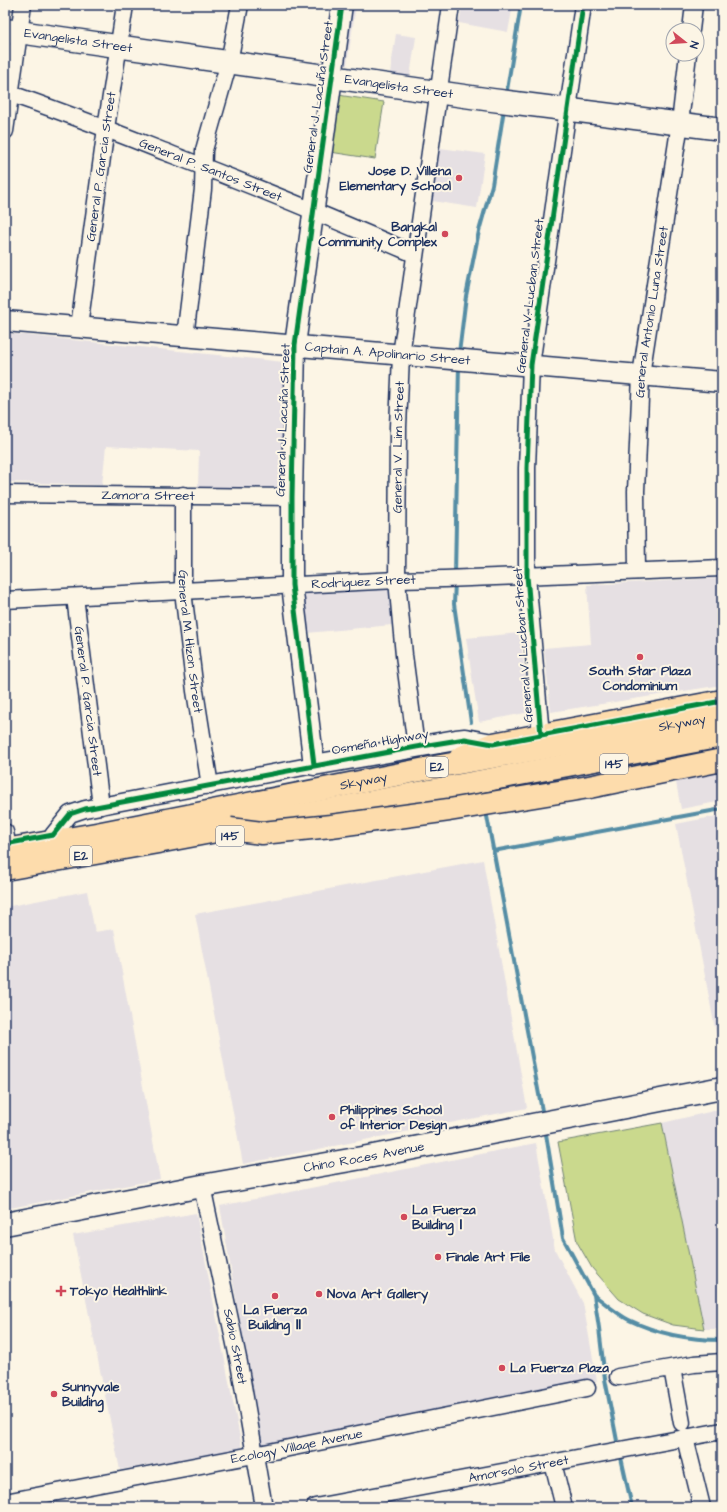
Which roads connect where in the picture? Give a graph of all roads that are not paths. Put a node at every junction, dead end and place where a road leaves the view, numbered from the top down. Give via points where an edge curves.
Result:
1 (23, 5) edge
2 (125, 5) edge
3 (240, 5) edge
4 (342, 5) edge
5 (451, 5) edge
6 (583, 5) edge
7 (694, 5) edge
8 (692, 22) edge
9 (12, 31) edge
10 (119, 48) junction
11 (229, 62) junction
12 (687, 62) edge
13 (331, 77) junction
14 (439, 92) junction
15 (8, 93) edge
16 (568, 109) junction
17 (680, 123) junction
18 (106, 128) junction
19 (722, 129) edge
20 (5, 131) edge
21 (204, 166) junction
22 (313, 210) junction
23 (414, 254) junction
24 (5, 321) edge
25 (79, 328) junction
26 (185, 337) junction
27 (295, 345) junction
28 (401, 355) junction
29 (531, 365) junction
30 (641, 375) junction
31 (722, 382) edge
32 (5, 494) edge
33 (183, 496) junction
34 (292, 497) junction
35 (722, 568) edge
36 (637, 571) junction
37 (527, 576) junction
38 (397, 580) junction
39 (292, 586) junction
40 (183, 591) junction
41 (75, 597) junction
42 (5, 600) edge
43 (722, 701) edge
44 (722, 716) edge
45 (541, 735) junction
46 (722, 736) edge
47 (722, 743) edge
48 (493, 744) junction
49 (416, 747) junction
50 (722, 760) edge
51 (314, 766) junction
52 (210, 786) junction
53 (101, 806) junction
54 (230, 829) junction
55 (53, 835) junction
56 (6, 842) edge
57 (5, 869) edge
58 (5, 877) edge
59 (722, 1088) edge
60 (202, 1186) junction
61 (5, 1224) edge
62 (722, 1362) edge
63 (672, 1368) junction
64 (618, 1377) dead end
65 (588, 1388) dead end
66 (684, 1431) junction
67 (722, 1431) edge
68 (254, 1455) junction
69 (553, 1463) junction
70 (5, 1502) edge
71 (264, 1507) edge
72 (315, 1507) edge
73 (564, 1507) edge
74 (702, 1507) edge

1 - 9 street
2 - 10 street, General P. Garcia Street
3 - 11 street
4 - 13 street, General J. Lacuña Street
5 - 14 street, General V. Lim Street
6 - 16 street, General V. Lucban Street
7 - 8 street
9 - 10 main road, Evangelista Street
9 - 15 street
10 - 11 main road, Evangelista Street
10 - 18 street, General P. Garcia Street
11 - 13 main road, Evangelista Street
11 - 21 street via 204,150
12 - 17 street, General Antonio Luna Street
13 - 14 main road, Evangelista Street
13 - 22 street, General J. Lacuña Street
14 - 16 main road, Evangelista Street
14 - 23 street, General V. Lim Street
15 - 18 street, General P. Santos Street
15 - 20 street
16 - 17 main road, Evangelista Street
16 - 29 street, General V. Lucban Street
17 - 19 main road, Evangelista Street
17 - 30 street, General Antonio Luna Street
18 - 21 street, General P. Santos Street
18 - 25 street, General P. Garcia Street
21 - 22 street, General P. Santos Street
21 - 26 street
22 - 23 street, General P. Santos Street
22 - 27 street, General J. Lacuña Street
23 - 28 street, General V. Lim Street
24 - 25 street, Captain A. Apolinario Street
25 - 26 street, Captain A. Apolinario Street
26 - 27 street, Captain A. Apolinario Street
27 - 28 street, Captain A. Apolinario Street
27 - 34 street, General J. Lacuña Street
28 - 29 street, Captain A. Apolinario Street
28 - 38 street, General V. Lim Street
29 - 30 street, Captain A. Apolinario Street
29 - 37 street, General V. Lucban Street via 527,468
30 - 31 street, Captain A. Apolinario Street
30 - 36 street, General Antonio Luna Street via 636,491
32 - 33 street, Zamora Street
33 - 34 street, Zamora Street
33 - 40 street, General M. Hizon Street
34 - 39 street, General J. Lacuña Street
35 - 36 street, Rodriguez Street
36 - 37 street, Rodriguez Street
37 - 38 street, Rodriguez Street
37 - 45 street, General V. Lucban Street
38 - 39 street, Rodriguez Street
38 - 49 street, General V. Lim Street
39 - 40 street, Rodriguez Street
39 - 51 street, General J. Lacuña Street
40 - 41 street, Rodriguez Street
40 - 52 street, General M. Hizon Street
41 - 42 street, Rodriguez Street
41 - 53 street, General P. Garcia Street
43 - 45 main road, Osmeña Highway
44 - 56 main road, Skyway / E2 via 441,766 132,827
45 - 48 main road, Osmeña Highway
46 - 54 main road, Skyway / E2
47 - 58 main road, 145
48 - 49 street, Osmeña Highway via 465,739
48 - 55 main road, Osmeña Highway via 462,758
49 - 51 street, Osmeña Highway
50 - 54 main road, bridge via 589,787 449,810 262,833
51 - 52 street, Osmeña Highway
52 - 53 street, Osmeña Highway
53 - 55 street, Osmeña Highway via 85,808 70,814
54 - 57 main road, Skyway / E2
55 - 56 main road, Osmeña Highway
59 - 60 main road, Chino Roces Avenue via 373,1156
60 - 61 main road, Chino Roces Avenue
60 - 68 street, Sabio Street via 239,1363
62 - 63 street
63 - 64 street
63 - 66 street
65 - 68 street, Ecology Village Avenue
66 - 67 street, Amorsolo Street
66 - 69 street, Amorsolo Street via 619,1451
66 - 74 street
68 - 70 street, Ecology Village Avenue
68 - 71 street, Sabio Street
69 - 72 street, Amorsolo Street
69 - 73 street

